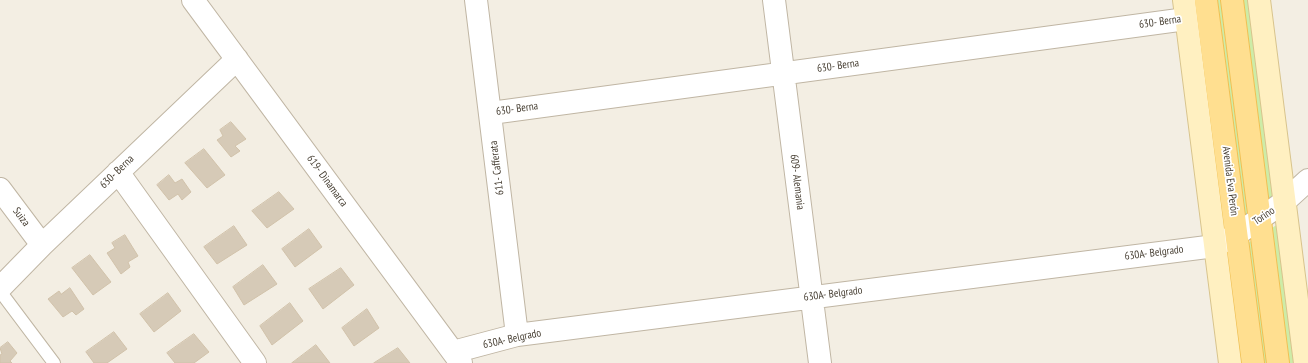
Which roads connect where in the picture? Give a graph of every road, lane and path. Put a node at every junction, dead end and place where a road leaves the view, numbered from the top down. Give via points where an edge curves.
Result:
1 (193, 0) edge
2 (476, 0) edge
3 (774, 0) edge
4 (1206, 0) edge
5 (1232, 0) edge
6 (1259, 0) edge
7 (1185, 9) edge
8 (237, 58) junction
9 (783, 73) junction
10 (491, 112) junction
11 (118, 172) junction
12 (1308, 180) edge
13 (0, 189) edge
14 (1284, 202) junction
15 (1259, 218) junction
16 (1236, 235) junction
17 (42, 245) junction
18 (1215, 246) junction
19 (0, 289) edge
20 (811, 297) junction
21 (517, 335) junction
22 (457, 358) edge
23 (54, 363) edge
24 (255, 363) edge
25 (820, 363) edge
26 (1230, 363) edge
27 (1253, 363) edge
28 (1278, 363) edge
29 (1305, 363) edge

1 - 8 street, 619- Dinamarca
2 - 10 street, 611- Cafferata
3 - 9 street, 609- Alemania
4 - 16 main road, Avenida Eva Perón
5 - 15 main road
6 - 14 street
7 - 9 street, 630- Berna
7 - 18 street, Avenida Eva Perón
8 - 11 street, 630- Berna
8 - 22 street, 619- Dinamarca
9 - 10 street, 630- Berna
9 - 20 street, 609- Alemania
10 - 21 street, 611- Cafferata
11 - 17 street, 630- Berna
11 - 24 street
12 - 14 street, Torino
13 - 17 street, Suiza
14 - 15 street, Torino
14 - 29 street
15 - 16 street, Torino
15 - 28 main road
16 - 18 street, Torino
16 - 27 main road, Avenida Eva Perón
17 - 19 street, 630- Berna
18 - 20 street, 630A- Belgrado
18 - 26 street, Avenida Eva Perón
19 - 23 lane
20 - 21 street, 630A- Belgrado
20 - 25 street, 609- Alemania
21 - 22 street, 630A- Belgrado

